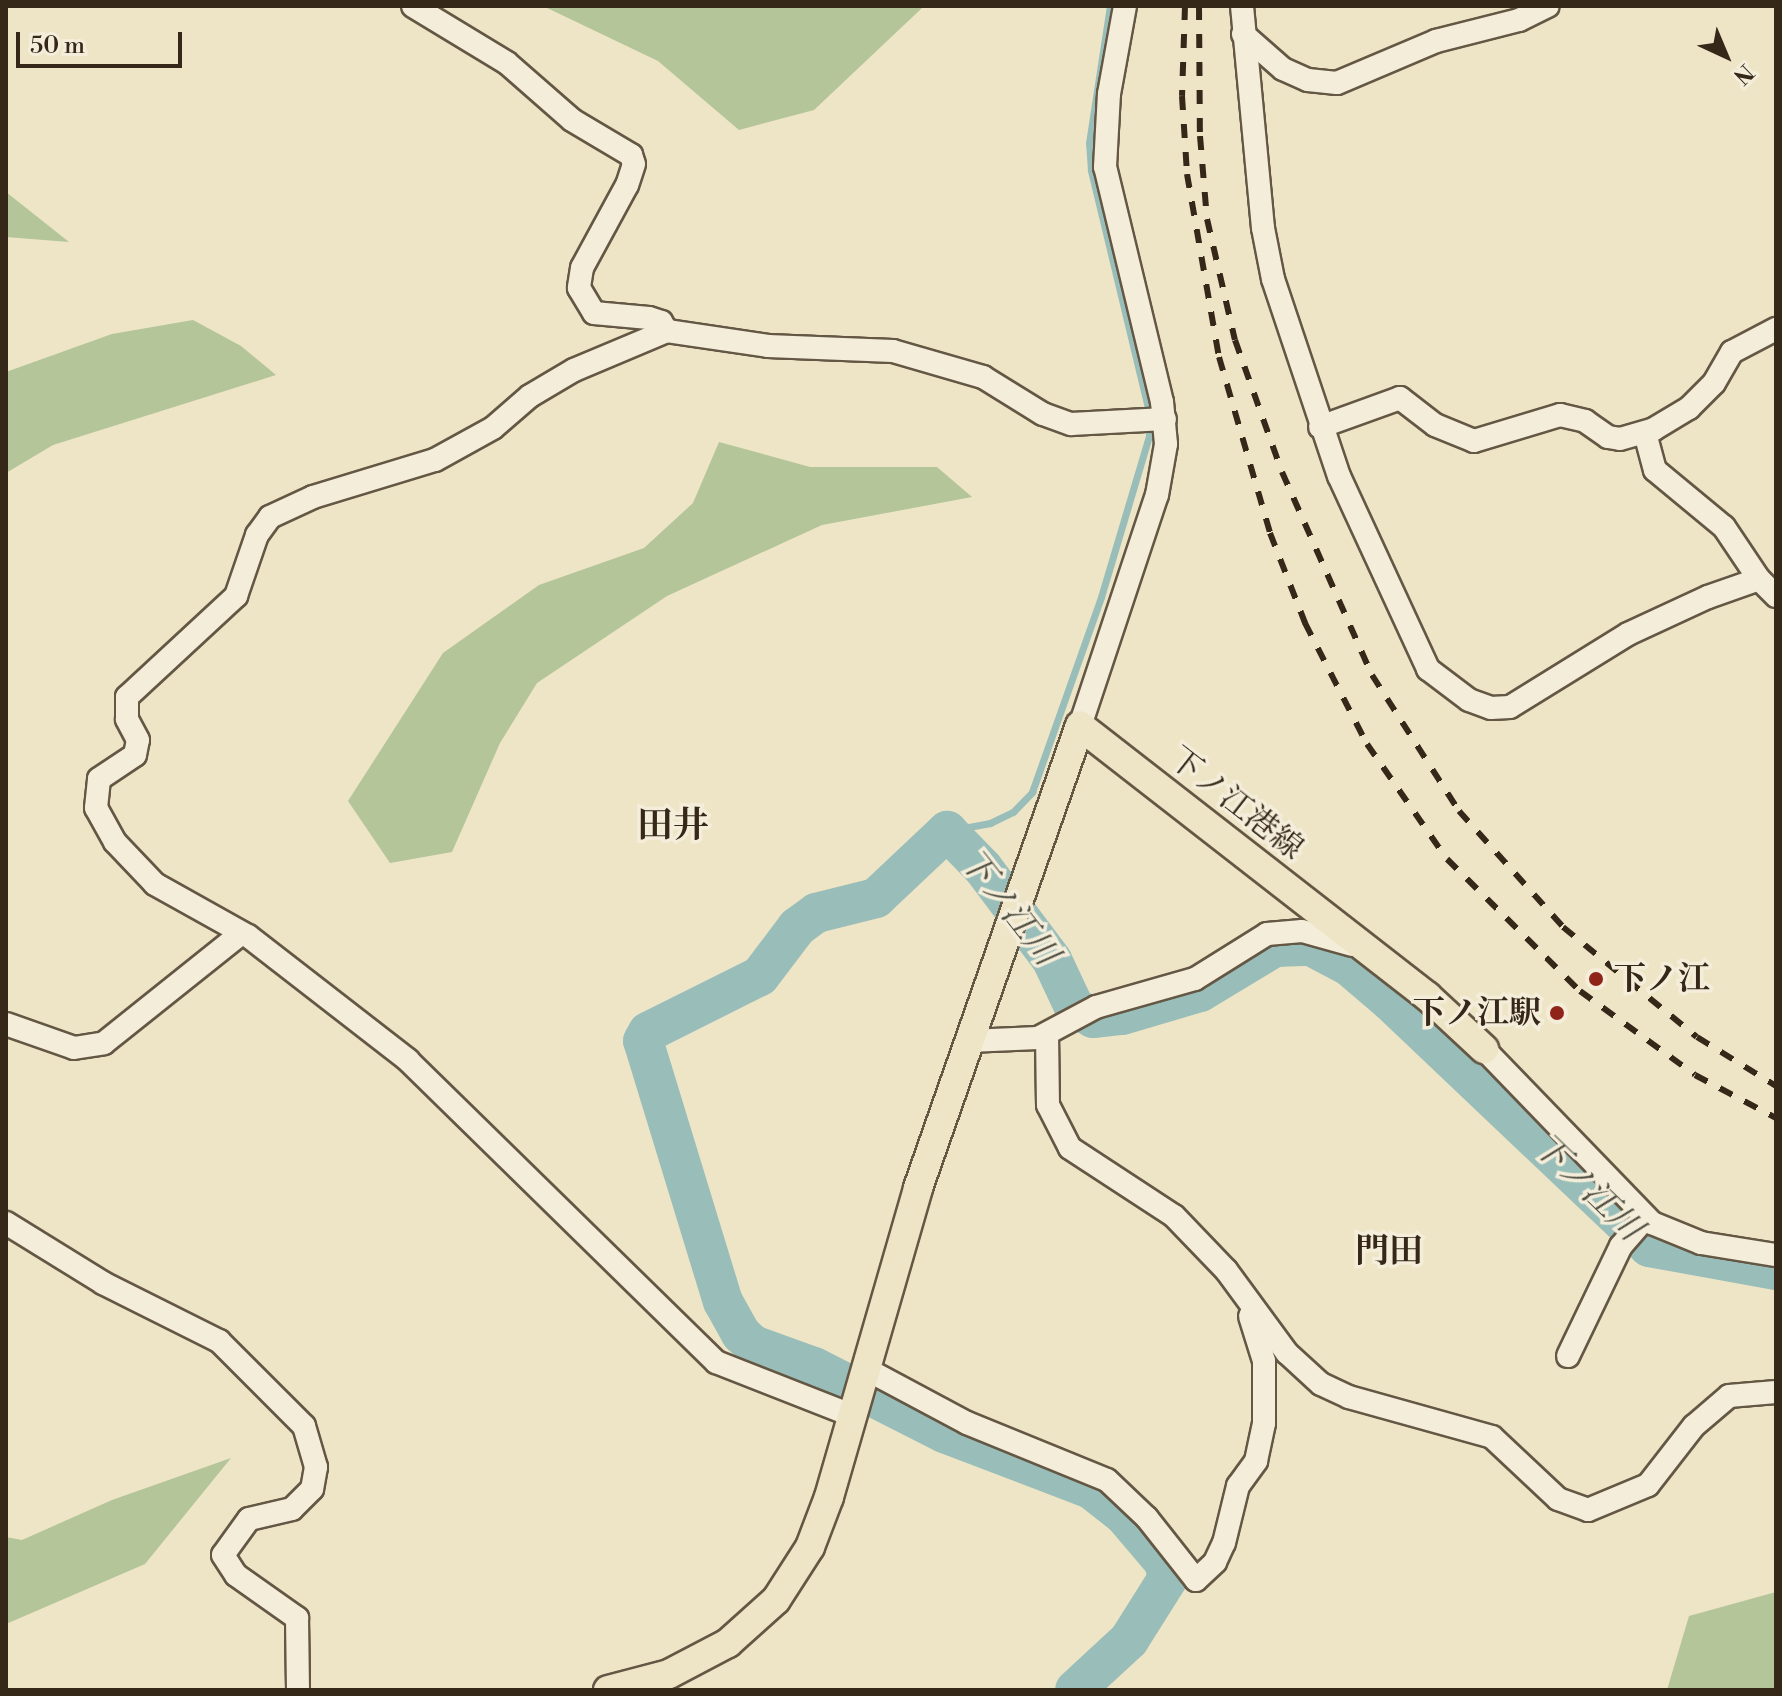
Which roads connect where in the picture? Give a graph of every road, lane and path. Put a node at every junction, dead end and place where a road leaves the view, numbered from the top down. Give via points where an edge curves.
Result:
1 (413, 6) edge
2 (1125, 6) edge
3 (1242, 6) edge
4 (1548, 6) edge
5 (1243, 34) junction
6 (1776, 329) edge
7 (667, 331) junction
8 (1154, 419) junction
9 (1320, 427) junction
10 (1645, 433) junction
11 (1759, 579) junction
12 (1776, 596) edge
13 (1080, 726) junction
14 (242, 933) junction
15 (1373, 955) junction
16 (6, 1024) edge
17 (1047, 1034) junction
18 (969, 1041) junction
19 (1484, 1049) joint
20 (6, 1223) edge
21 (1636, 1228) junction
22 (1776, 1255) edge
23 (1243, 1292) junction
24 (1568, 1356) dead end
25 (864, 1370) junction
26 (1776, 1392) edge
27 (851, 1415) junction
28 (298, 1690) edge
29 (608, 1690) edge

1 - 7 street via 507,63 572,120 631,155 634,164 627,185 582,268 579,288 594,313 649,318
2 - 8 street via 1109,94 1105,167
3 - 5 street
4 - 5 street via 1519,20 1436,41 1337,83 1308,80 1283,69
5 - 9 street via 1263,228 1273,279
6 - 10 street via 1732,352 1695,404
7 - 8 street via 768,346 893,351 983,377 1058,421 1100,426
7 - 14 street via 574,370 530,396 493,428 435,460 313,497 270,517 257,535 236,596 127,697 127,719 138,740 135,755 99,779 96,808 115,842 155,884
8 - 13 street via 1165,461 1157,495
9 - 10 street via 1400,398 1435,425 1478,442 1560,415 1585,421 1611,439
9 - 11 street via 1418,654 1432,674 1479,704 1501,708 1522,703 1646,625
10 - 11 street via 1655,470 1724,527
11 - 12 street
13 - 15 main road, 下ノ江港線
13 - 18 main road
14 - 16 street via 104,1043 74,1048
14 - 27 street via 408,1060 716,1362
15 - 17 street via 1328,934 1278,932 1253,940 1195,979 1087,1012
15 - 19 main road, 下ノ江港線
17 - 18 street via 1012,1042
17 - 23 street via 1048,1105 1070,1148 1174,1216
18 - 25 main road
19 - 21 street
20 - 28 street via 103,1283 219,1341 304,1426 316,1467 305,1499 292,1509 249,1519 223,1555 236,1575 297,1618
21 - 22 street
21 - 24 street
23 - 25 street via 1264,1361 1264,1423 1256,1461 1238,1486 1224,1543 1215,1562 1196,1580 1147,1518 1107,1480 967,1423
23 - 26 street via 1287,1353 1321,1384 1349,1397 1492,1437 1558,1499 1579,1510 1648,1485 1694,1426 1729,1396
25 - 27 main road
27 - 29 main road via 821,1521 797,1571 769,1608 704,1659

